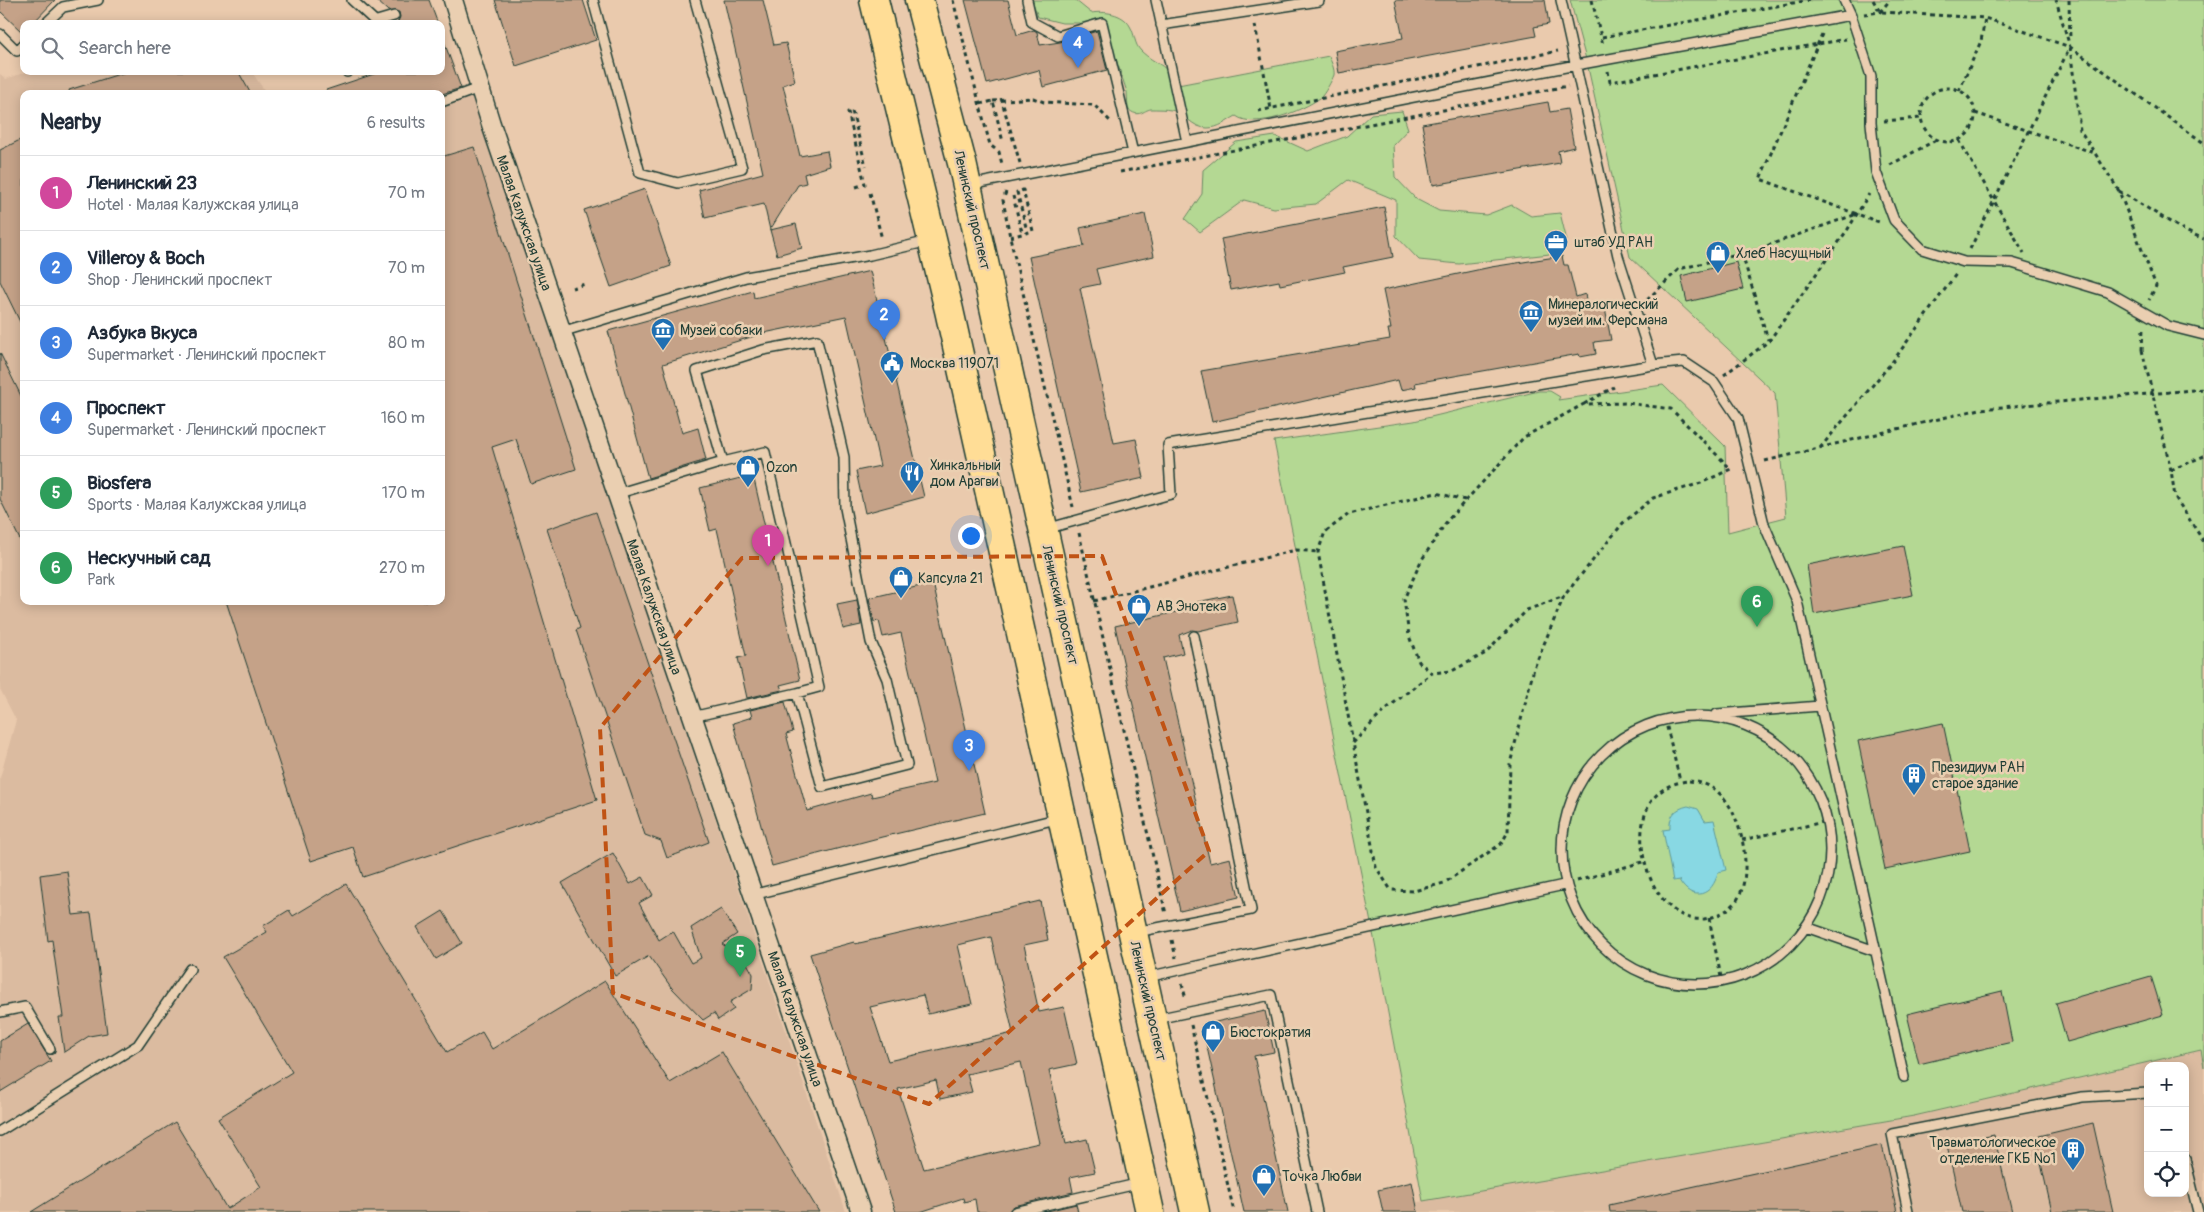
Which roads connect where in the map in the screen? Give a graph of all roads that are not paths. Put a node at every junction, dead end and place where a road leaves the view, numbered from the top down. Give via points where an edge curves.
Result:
1 (98, 0) edge
2 (352, 0) edge
3 (454, 0) edge
4 (592, 0) edge
5 (695, 0) edge
6 (874, 0) edge
7 (919, 0) edge
8 (1027, 0) edge
9 (1156, 0) edge
10 (1561, 0) edge
11 (1844, 0) edge
12 (1319, 1) edge
13 (59, 3) edge
14 (1851, 15) junction
15 (394, 16) dead end
16 (48, 20) edge
17 (376, 20) edge
18 (383, 20) edge
19 (1161, 25) junction
20 (0, 34) edge
21 (20, 47) edge
22 (1572, 66) junction
23 (479, 88) junction
24 (445, 101) edge
25 (1186, 142) junction
26 (1134, 153) junction
27 (967, 186) junction
28 (932, 240) junction
29 (561, 332) junction
30 (2204, 334) edge
31 (1653, 365) junction
32 (723, 462) junction
33 (616, 494) junction
34 (1043, 529) junction
35 (1194, 636) dead end
36 (797, 693) junction
37 (1820, 706) junction
38 (1699, 715) junction
39 (691, 717) junction
40 (1062, 817) junction
41 (1564, 885) junction
42 (752, 895) junction
43 (1806, 927) junction
44 (1133, 933) junction
45 (1876, 951) junction
46 (190, 968) dead end
47 (1143, 978) junction
48 (0, 1012) edge
49 (1153, 1020) junction
50 (50, 1049) dead end
51 (1904, 1077) dead end
52 (2144, 1093) edge
53 (0, 1131) edge
54 (2189, 1175) edge
55 (1143, 1182) junction
56 (861, 1212) edge
57 (1015, 1212) edge
58 (1150, 1212) edge
59 (1195, 1212) edge
60 (1317, 1212) edge
61 (1908, 1212) edge
62 (2198, 1212) edge

1 - 13 lane
2 - 17 lane
3 - 23 street, Малая Калужская улица
4 - 5 lane via 640,173 678,183 742,168
6 - 28 main road
7 - 27 main road, Ленинский проспект
8 - 26 lane via 1032,22 1058,36 1102,23
9 - 19 lane
10 - 22 lane
11 - 14 lane
12 - 19 lane
13 - 16 lane
14 - 22 lane
14 - 30 lane via 1871,76 1876,172 1894,220 1922,249 1964,262 2012,264 2108,292 2168,326
15 - 18 lane
19 - 25 lane
20 - 21 lane via 17,50
22 - 25 lane
22 - 31 lane via 1579,84 1618,256
23 - 24 lane
23 - 29 street, Малая Калужская улица
25 - 26 lane
26 - 27 lane via 1007,182
27 - 34 main road, Ленинский проспект
28 - 29 lane via 870,255 746,277
28 - 40 main road
29 - 33 street, Малая Калужская улица
31 - 34 lane via 1168,445 1171,494
31 - 37 lane, bridge via 1684,362 1714,382 1738,418 1764,524 1797,601
32 - 33 lane
32 - 36 lane via 765,452 819,687
32 - 36 lane via 697,371 763,350 817,340 844,457 845,508 871,642 887,679 907,765 822,787
33 - 39 street, Малая Калужская улица
34 - 44 main road, Ленинский проспект
35 - 44 lane via 1250,910
36 - 39 lane
37 - 38 lane
37 - 45 lane
38 - 41 lane via 1665,719 1636,729 1611,745 1590,766 1574,792 1564,820 1561,850
38 - 43 lane via 1732,720 1771,738 1791,754 1820,796 1828,821 1828,876 1820,903
39 - 42 street, Малая Калужская улица
40 - 42 lane
40 - 55 main road
41 - 43 lane via 1576,912 1596,941 1622,963 1654,978 1688,984 1722,982 1766,965 1788,948
41 - 47 lane
42 - 56 street, Малая Калужская улица
43 - 45 lane
44 - 47 main road, Ленинский проспект
45 - 51 lane
46 - 53 lane via 138,1045
47 - 49 main road, Ленинский проспект
48 - 50 lane via 25,1007
49 - 59 main road, Ленинский проспект
49 - 60 lane via 1271,995
52 - 61 lane via 2082,1097 1892,1134
54 - 62 lane
55 - 57 lane
55 - 58 main road

